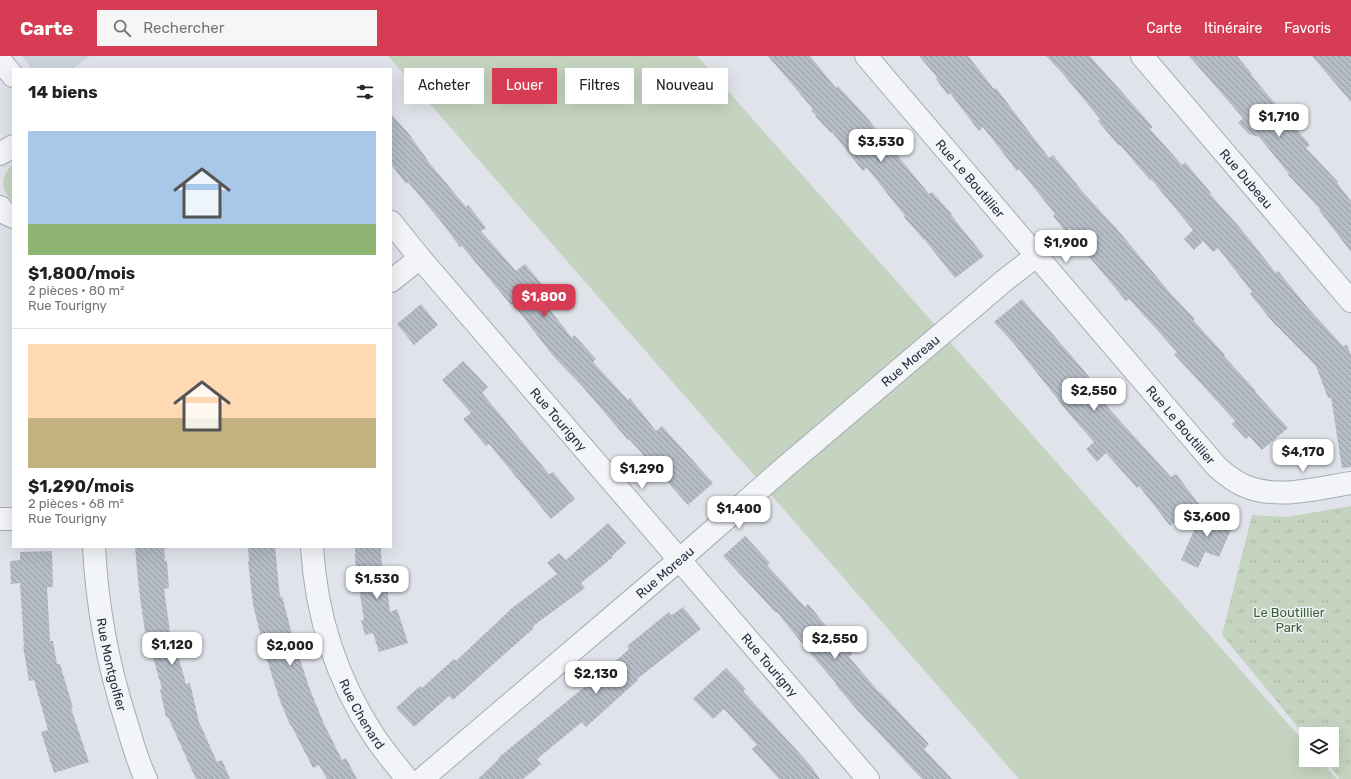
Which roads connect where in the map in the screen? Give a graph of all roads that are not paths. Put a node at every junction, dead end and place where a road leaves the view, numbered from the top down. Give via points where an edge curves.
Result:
1 (866, 56) edge
2 (1142, 56) edge
3 (0, 60) edge
4 (12, 75) edge
5 (12, 147) edge
6 (0, 154) edge
7 (0, 207) edge
8 (12, 216) edge
9 (392, 223) edge
10 (1036, 256) junction
11 (420, 258) junction
12 (392, 280) edge
13 (1351, 301) edge
14 (1351, 482) edge
15 (0, 519) edge
16 (12, 519) edge
17 (94, 548) edge
18 (312, 548) edge
19 (679, 560) junction
20 (144, 778) edge
21 (407, 779) edge
22 (422, 779) edge
23 (868, 779) edge

1 - 10 street, Rue Le Boutillier
2 - 13 street, Rue Dubeau
3 - 4 street
5 - 6 street
7 - 8 street
9 - 11 street, Rue Tourigny
10 - 14 street, Rue Le Boutillier via 1226,475 1245,486 1268,492 1288,492
10 - 19 street, Rue Moreau via 791,462
11 - 12 street
11 - 19 street, Rue Tourigny
15 - 16 street
17 - 20 street, Rue Montgolfier via 97,591 107,647 120,702
18 - 21 street, Rue Chenard via 322,619 337,667 374,736
19 - 22 street, Rue Moreau
19 - 23 street, Rue Tourigny

